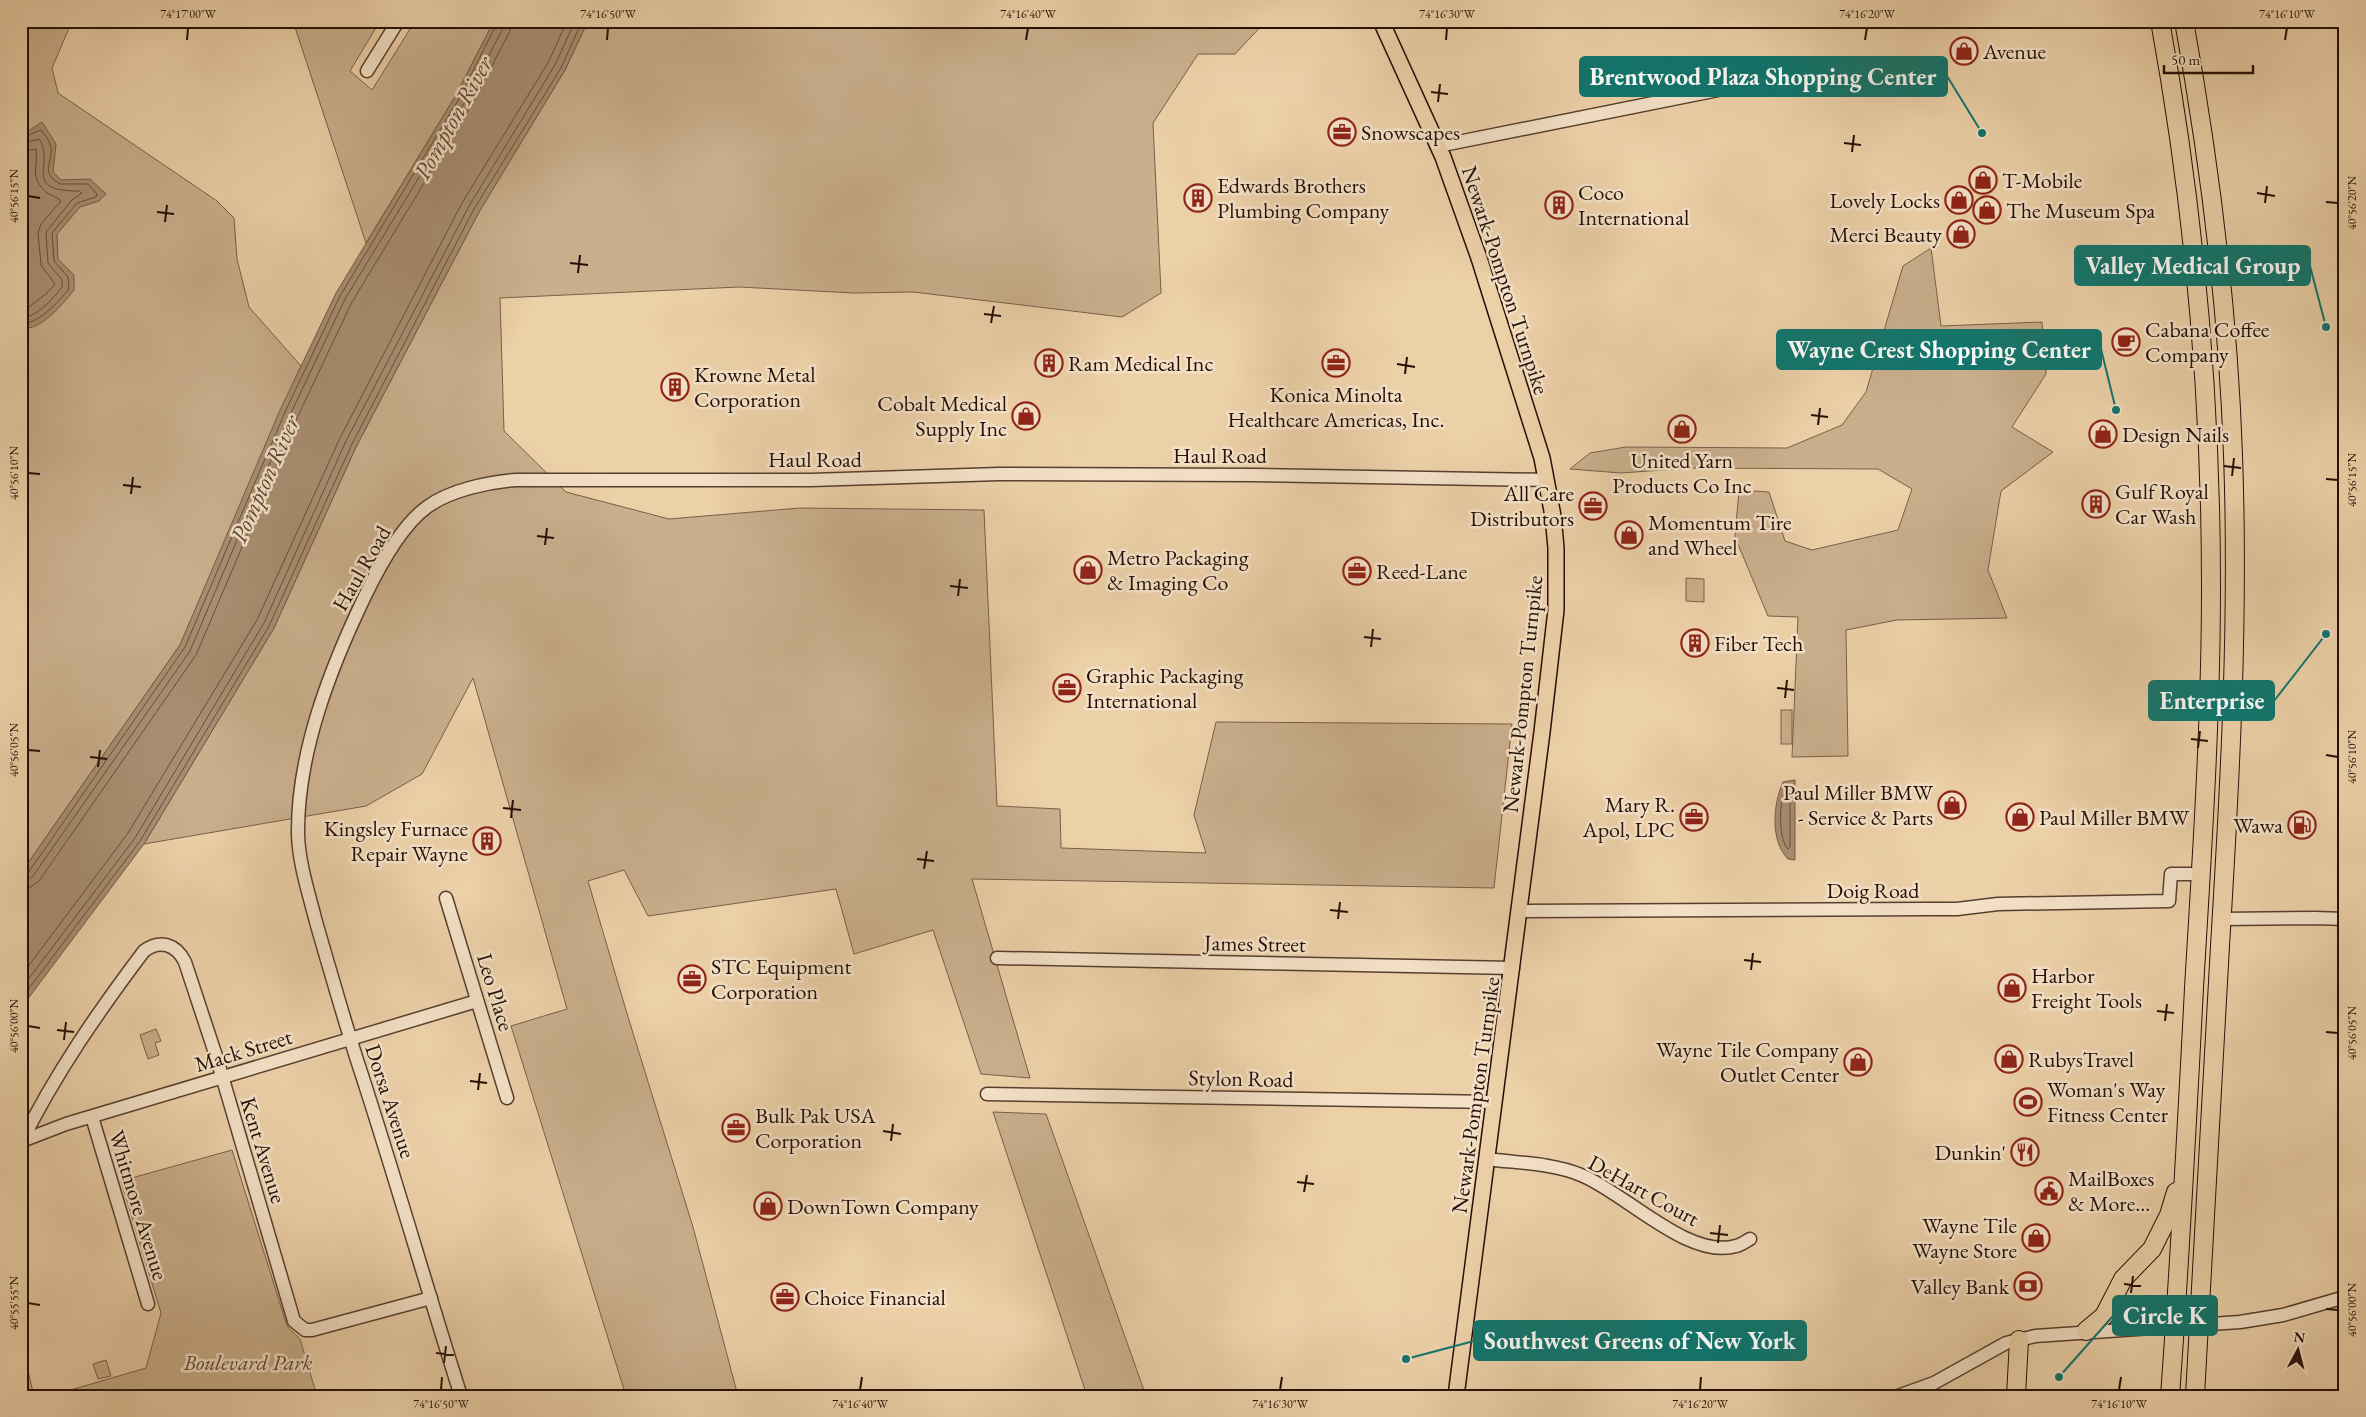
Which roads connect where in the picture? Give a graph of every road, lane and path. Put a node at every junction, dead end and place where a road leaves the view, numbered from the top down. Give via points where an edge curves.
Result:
1 (398, 21) edge
2 (1381, 21) edge
3 (2160, 21) edge
4 (2184, 21) edge
5 (367, 71) dead end
6 (1748, 84) dead end
7 (1438, 146) junction
8 (1547, 480) junction
9 (300, 815) joint
10 (2200, 874) junction
11 (446, 898) dead end
12 (1520, 911) junction
13 (2222, 919) junction
14 (2345, 920) edge
15 (997, 958) dead end
16 (1513, 968) junction
17 (478, 1001) junction
18 (350, 1039) junction
19 (222, 1077) junction
20 (987, 1094) dead end
21 (507, 1098) dead end
22 (1495, 1102) junction
23 (92, 1117) junction
24 (22, 1142) edge
25 (1488, 1159) junction
26 (2184, 1163) junction
27 (1750, 1239) dead end
28 (2345, 1297) edge
29 (431, 1298) junction
30 (148, 1304) dead end
31 (2199, 1326) junction
32 (2175, 1327) junction
33 (2086, 1331) junction
34 (2019, 1340) junction
35 (460, 1396) edge
36 (1456, 1396) edge
37 (1898, 1396) edge
38 (2016, 1396) edge
39 (2170, 1396) edge
40 (2195, 1396) edge

1 - 5 street
2 - 7 main road, Newark-Pompton Turnpike
3 - 10 highway via 2187,199 2208,438 2210,679
4 - 13 highway via 2216,234 2233,451 2234,689
6 - 7 street
7 - 8 main road, Newark-Pompton Turnpike via 1479,258
8 - 9 street, Haul Road via 999,474 811,480 497,481 464,490 424,509 384,560 342,646 321,703 305,768
8 - 12 main road, Newark-Pompton Turnpike via 1556,548 1556,610
9 - 18 street, Dorsa Avenue via 300,855 308,892
10 - 12 street, Doig Road via 2171,874 2169,900 1998,904 1957,909
10 - 26 highway
11 - 17 street, Leo Place
12 - 16 main road, Newark-Pompton Turnpike
13 - 14 street
13 - 31 highway
15 - 16 street, James Street
16 - 22 main road, Newark-Pompton Turnpike
17 - 18 street, Mack Street
17 - 21 street, Leo Place
18 - 19 street, Mack Street
18 - 29 street, Dorsa Avenue
19 - 23 street, Mack Street
19 - 24 street, Kent Avenue via 182,956 168,944 160,943 144,951 94,1018
19 - 29 street, Kent Avenue via 294,1321 306,1330 312,1330
20 - 22 street, Stylon Road
22 - 25 main road, Newark-Pompton Turnpike
23 - 24 street, Mack Street
23 - 30 street, Whitmore Avenue
25 - 27 street, DeHart Court via 1581,1174 1609,1189 1658,1224 1690,1240 1721,1248 1737,1246
25 - 36 main road, Newark-Pompton Turnpike
26 - 32 highway
26 - 33 highway via 2170,1215 2152,1249 2123,1278 2104,1316
28 - 31 street via 2282,1315
29 - 35 street, Dorsa Avenue
31 - 32 street
31 - 40 highway
32 - 33 street
32 - 39 highway
33 - 34 street
34 - 37 street via 1990,1351 1934,1383
34 - 38 highway

